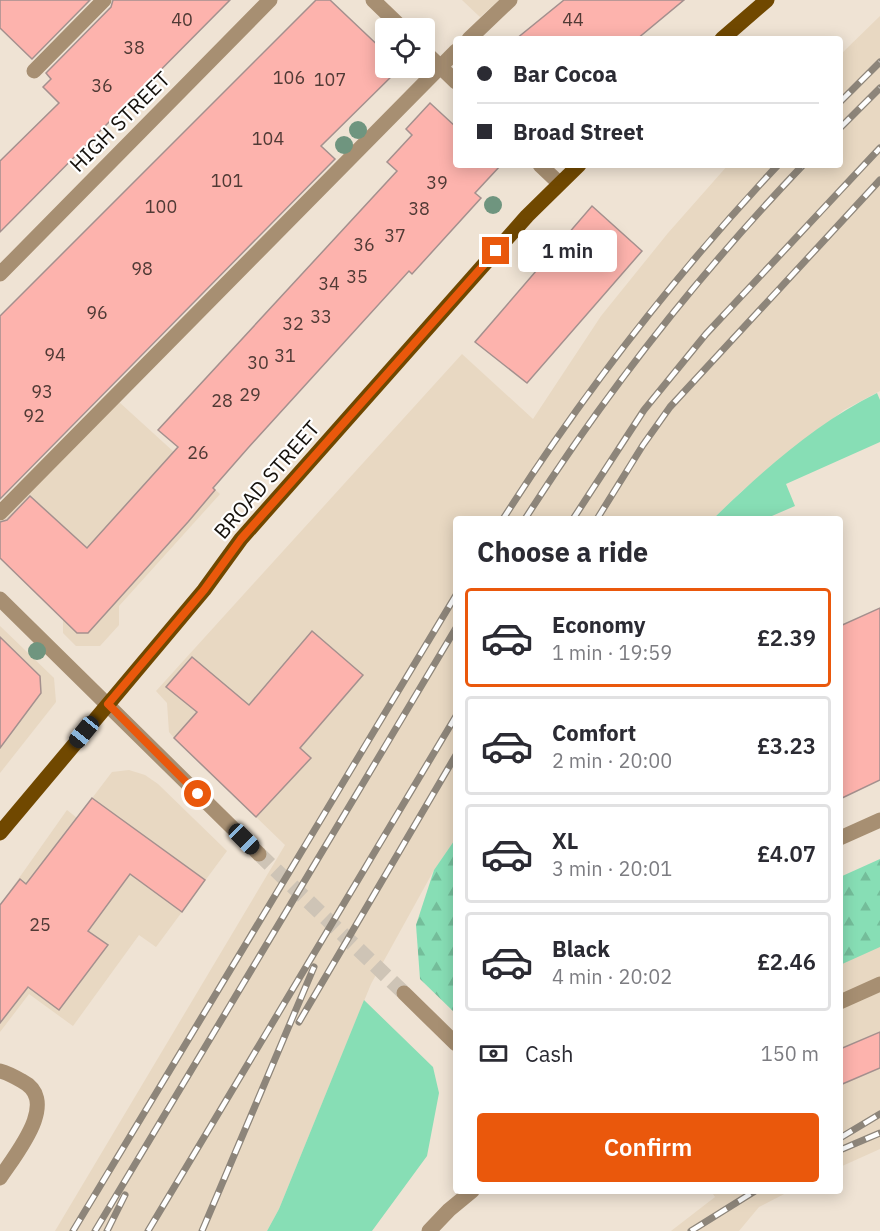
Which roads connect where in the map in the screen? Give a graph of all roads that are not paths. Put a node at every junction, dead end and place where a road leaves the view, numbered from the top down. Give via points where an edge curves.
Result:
1 (104, 0) edge
2 (270, 0) edge
3 (373, 0) edge
4 (510, 0) edge
5 (767, 0) edge
6 (392, 18) edge
7 (472, 36) edge
8 (725, 36) edge
9 (453, 54) edge
10 (435, 61) edge
11 (440, 66) junction
12 (34, 71) dead end
13 (453, 79) edge
14 (543, 168) edge
15 (576, 168) edge
16 (559, 183) junction
17 (0, 274) edge
18 (0, 513) edge
19 (0, 598) edge
20 (108, 704) junction
21 (880, 820) edge
22 (0, 833) edge
23 (843, 837) edge
24 (259, 854) tunnel mouth
25 (880, 984) edge
26 (404, 993) tunnel mouth
27 (843, 1001) edge
28 (453, 1041) edge
29 (0, 1071) edge
30 (0, 1178) edge
31 (469, 1194) edge
32 (429, 1231) edge

1 - 12 street
2 - 17 street, HIGH STREET
3 - 6 street
4 - 7 street
5 - 8 main road
9 - 11 street
10 - 11 street
11 - 13 street
11 - 18 street
14 - 16 street
15 - 16 main road, BROAD STREET
16 - 20 main road, BROAD STREET via 241,539 204,590
19 - 20 street
20 - 22 main road, BROAD STREET
20 - 24 street
21 - 23 street
25 - 27 street
26 - 28 street
29 - 30 street via 30,1085 38,1100 34,1127
31 - 32 street

